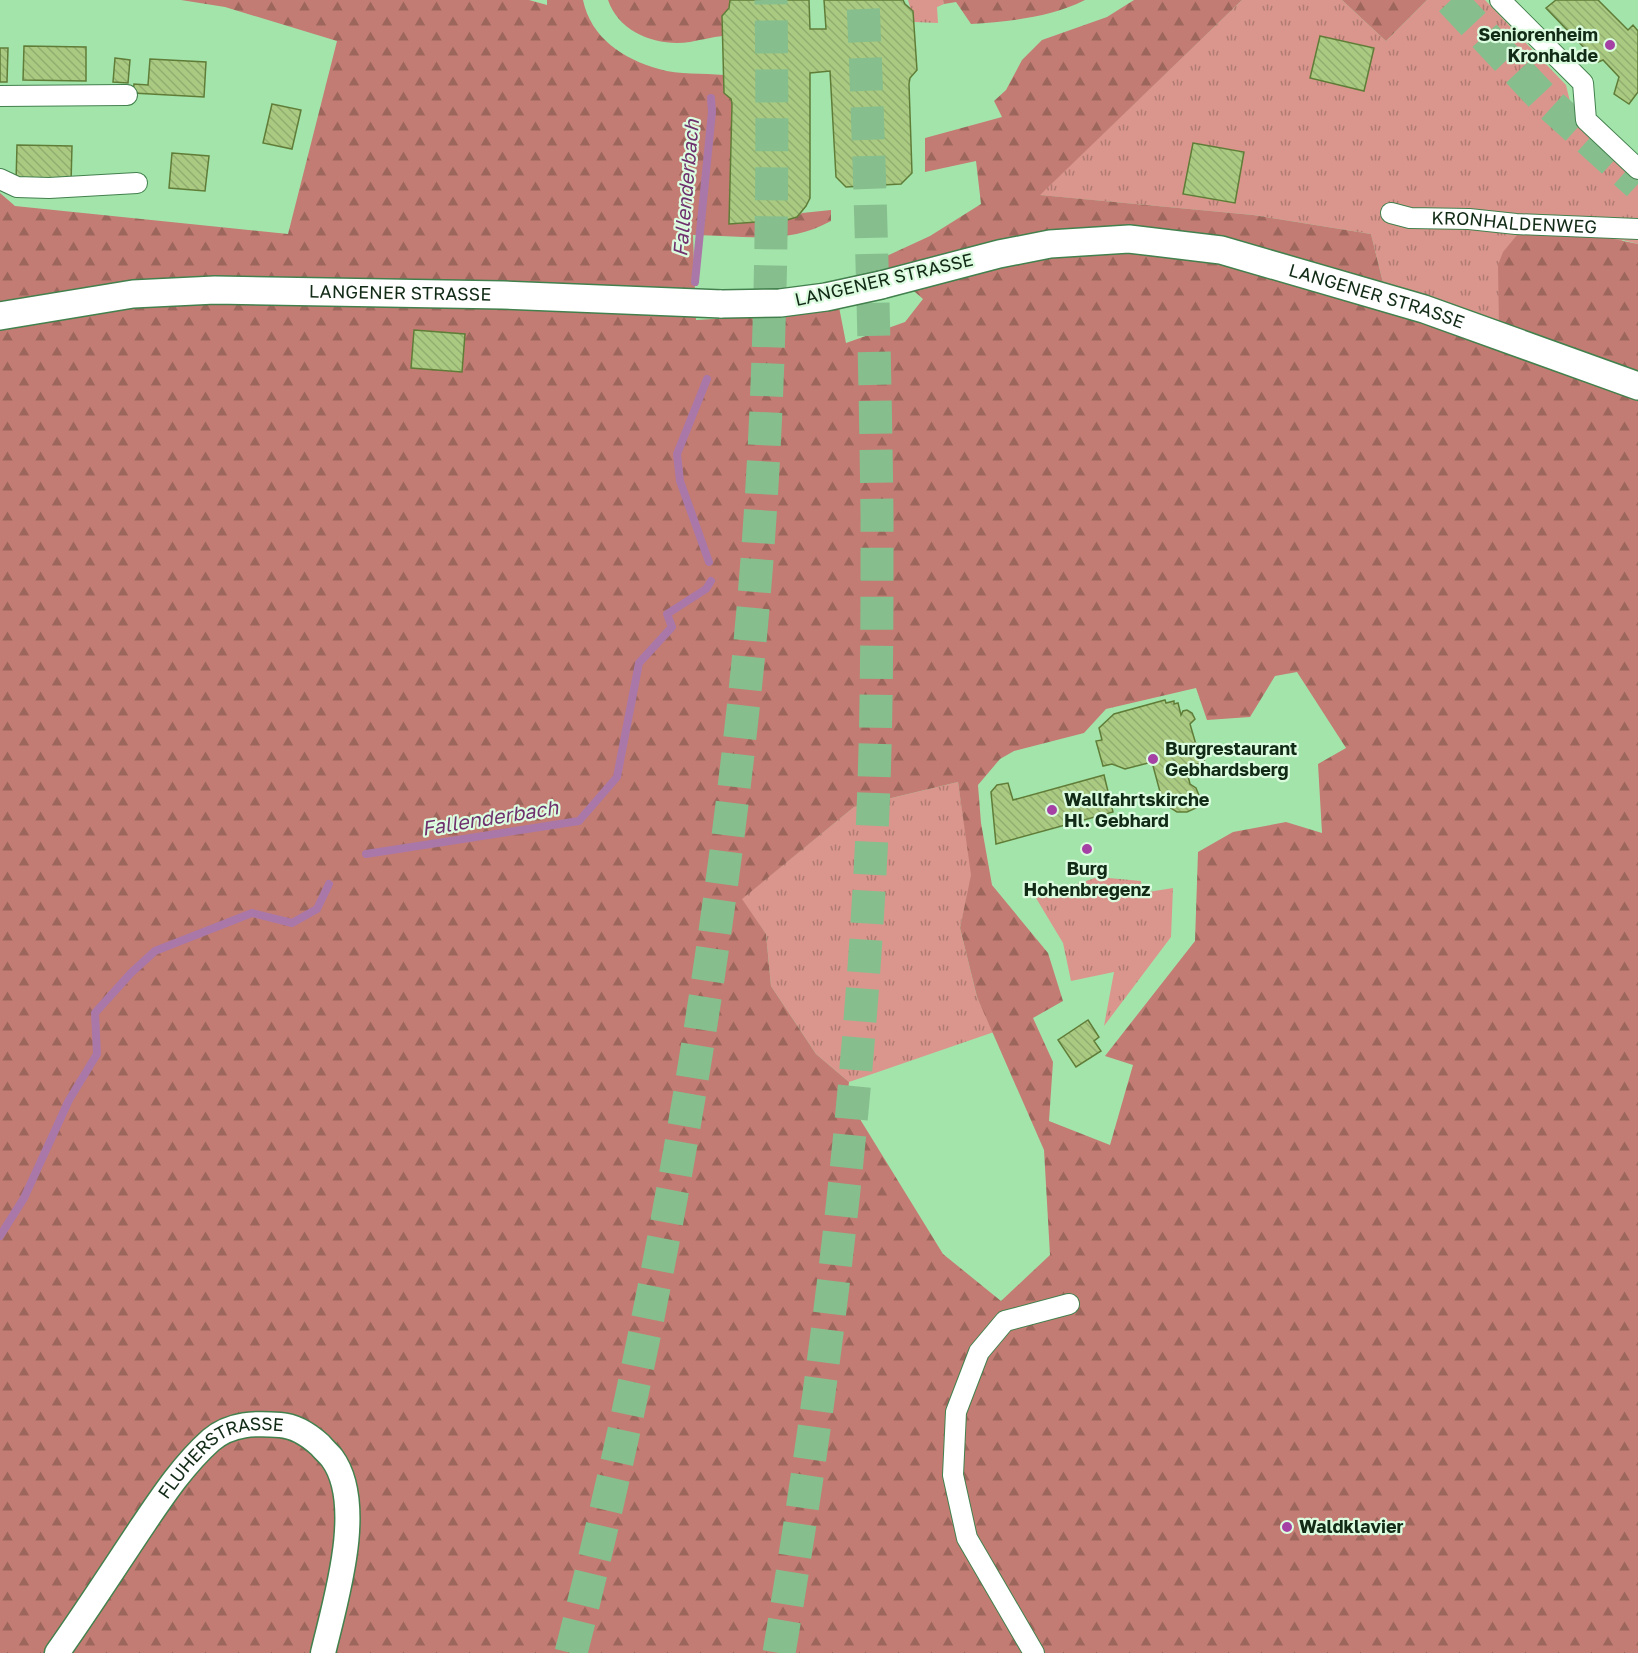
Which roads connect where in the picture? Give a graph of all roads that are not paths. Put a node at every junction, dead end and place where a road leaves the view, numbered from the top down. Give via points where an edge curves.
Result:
1 (1500, 0) edge
2 (127, 95) dead end
3 (0, 96) edge
4 (1638, 169) edge
5 (0, 179) edge
6 (137, 183) dead end
7 (1391, 213) dead end
8 (1638, 229) edge
9 (0, 316) edge
10 (1638, 386) edge
11 (1070, 1304) dead end
12 (57, 1653) edge
13 (323, 1653) edge
14 (1034, 1653) edge

1 - 4 street via 1583,83 1586,120
2 - 3 street
5 - 6 street via 17,186 38,187
7 - 8 street, KRONHALDENWEG via 1410,218
9 - 10 main road, LANGENER STRASSE, bridge via 133,294 215,290 780,303 881,285 1050,244 1129,239 1221,250 1424,309
11 - 14 street via 1005,1322 979,1352 956,1412 953,1475 967,1538
12 - 13 street, FLUHERSTRASSE via 189,1461 214,1438 235,1426 258,1424 290,1426 311,1437 333,1459 343,1481 348,1516 346,1544

